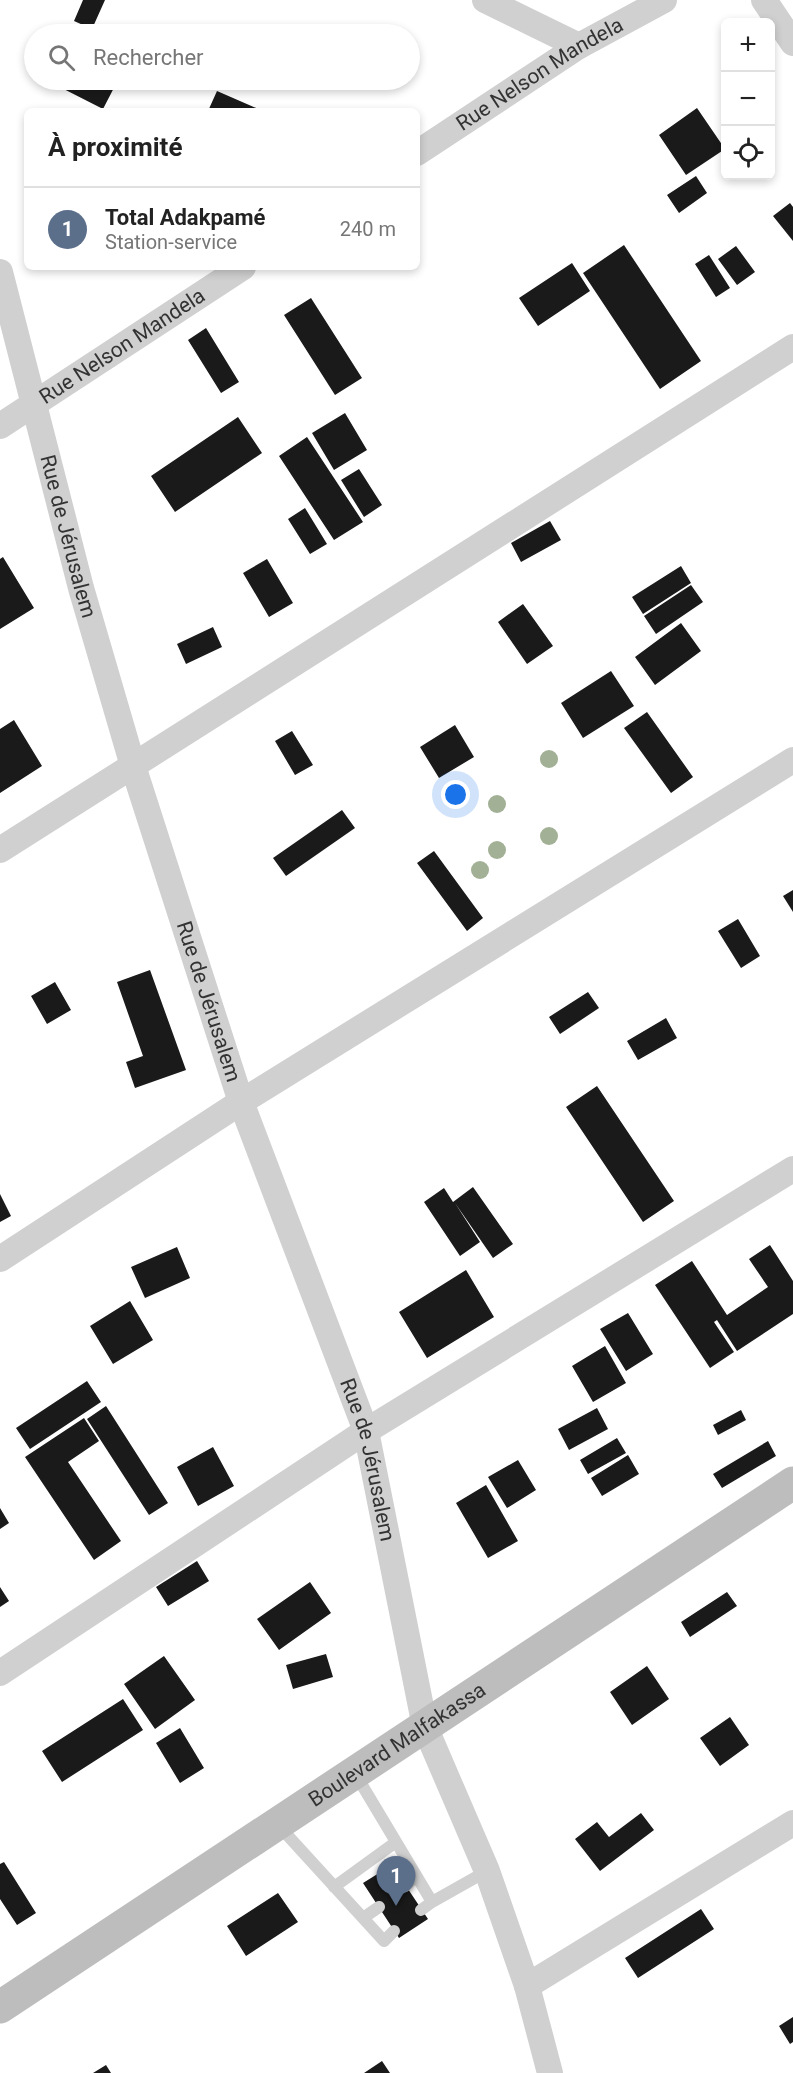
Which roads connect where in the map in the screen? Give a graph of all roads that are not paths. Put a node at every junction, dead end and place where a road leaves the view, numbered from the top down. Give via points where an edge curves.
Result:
1 (485, 0) edge
2 (664, 0) edge
3 (764, 0) edge
4 (793, 43) edge
5 (579, 46) junction
6 (420, 151) edge
7 (238, 270) edge
8 (0, 272) edge
9 (793, 348) edge
10 (33, 405) junction
11 (0, 426) edge
12 (793, 760) edge
13 (133, 766) junction
14 (0, 850) edge
15 (241, 1102) junction
16 (793, 1169) edge
17 (0, 1259) edge
18 (366, 1431) junction
19 (793, 1483) edge
20 (0, 1673) edge
21 (425, 1727) junction
22 (355, 1773) junction
23 (793, 1823) edge
24 (277, 1824) junction
25 (396, 1842) junction
26 (488, 1872) junction
27 (416, 1876) junction
28 (405, 1886) dead end
29 (334, 1887) junction
30 (432, 1902) junction
31 (378, 1907) dead end
32 (421, 1910) dead end
33 (363, 1918) junction
34 (394, 1931) dead end
35 (527, 1986) junction
36 (0, 2007) edge
37 (550, 2073) edge

1 - 5 street
2 - 5 street, Rue Nelson Mandela
3 - 4 street
5 - 6 street, Rue Nelson Mandela
7 - 10 street, Rue Nelson Mandela
8 - 10 street, Rue de Jérusalem
9 - 13 street
10 - 11 street, Rue Nelson Mandela
10 - 13 street, Rue de Jérusalem
12 - 15 street
13 - 14 street
13 - 15 street, Rue de Jérusalem
15 - 17 street
15 - 18 street, Rue de Jérusalem
16 - 18 street
18 - 20 street
18 - 21 street, Rue de Jérusalem
19 - 21 street, Boulevard Malfakassa
21 - 22 street, Boulevard Malfakassa
21 - 26 street, Rue de Jérusalem
22 - 24 street, Boulevard Malfakassa
22 - 25 lane
23 - 35 street
24 - 29 lane
24 - 36 street, Boulevard Malfakassa
25 - 27 lane
25 - 29 lane
26 - 30 lane
26 - 35 street, Rue de Jérusalem
27 - 28 lane
27 - 30 lane
29 - 33 lane
30 - 32 lane
31 - 33 lane
33 - 34 lane via 384,1941
35 - 37 street, Rue de Jérusalem

